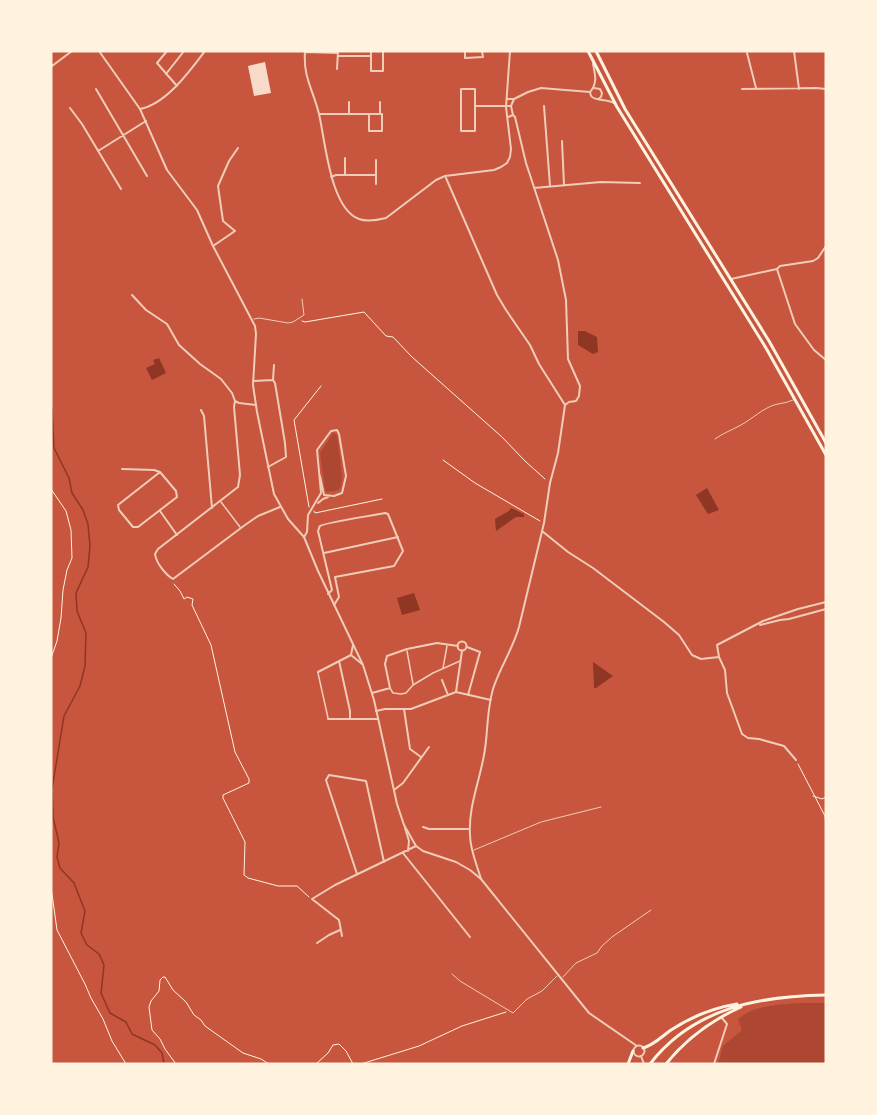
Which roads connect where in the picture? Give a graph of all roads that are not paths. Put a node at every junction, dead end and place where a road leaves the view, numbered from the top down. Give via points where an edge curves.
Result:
1 (71, 51) edge
2 (99, 51) edge
3 (167, 51) edge
4 (184, 51) edge
5 (205, 51) edge
6 (371, 51) edge
7 (383, 51) edge
8 (465, 51) edge
9 (483, 51) edge
10 (510, 51) edge
11 (588, 51) edge
12 (596, 51) edge
13 (794, 51) edge
14 (305, 52) edge
15 (338, 53) edge
16 (747, 53) dead end
17 (371, 56) junction
18 (593, 64) junction
19 (52, 65) edge
20 (338, 69) dead end
21 (166, 74) junction
22 (177, 86) junction
23 (594, 88) junction
24 (756, 88) junction
25 (96, 89) dead end
26 (742, 89) dead end
27 (799, 89) junction
28 (826, 89) edge
29 (590, 92) junction
30 (506, 98) junction
31 (514, 99) junction
32 (598, 99) junction
33 (349, 102) dead end
34 (380, 102) dead end
35 (614, 103) junction
36 (476, 106) junction
37 (511, 106) junction
38 (544, 106) dead end
39 (506, 107) junction
40 (70, 108) dead end
41 (140, 109) junction
42 (319, 114) junction
43 (349, 114) junction
44 (369, 114) junction
45 (380, 114) junction
46 (513, 115) junction
47 (507, 117) junction
48 (146, 121) junction
49 (124, 135) junction
50 (562, 141) dead end
51 (238, 148) dead end
52 (98, 151) junction
53 (345, 158) dead end
54 (376, 160) dead end
55 (345, 175) junction
56 (376, 175) junction
57 (147, 176) dead end
58 (445, 176) junction
59 (331, 177) junction
60 (640, 183) dead end
61 (376, 184) dead end
62 (564, 185) junction
63 (550, 186) junction
64 (534, 188) junction
65 (121, 189) dead end
66 (213, 246) junction
67 (826, 246) edge
68 (777, 269) junction
69 (730, 279) junction
70 (132, 296) dead end
71 (302, 299) dead end
72 (252, 319) junction
73 (826, 360) edge
74 (274, 365) dead end
75 (273, 380) junction
76 (253, 381) junction
77 (795, 399) junction
78 (235, 401) junction
79 (256, 405) junction
80 (566, 405) junction
81 (201, 410) dead end
82 (715, 439) dead end
83 (826, 442) edge
84 (826, 455) edge
85 (268, 467) junction
86 (122, 469) dead end
87 (160, 472) junction
88 (320, 477) junction
89 (334, 496) junction
90 (220, 501) junction
91 (280, 507) junction
92 (212, 508) junction
93 (312, 509) junction
94 (160, 511) junction
95 (240, 528) junction
96 (542, 531) junction
97 (177, 535) junction
98 (304, 537) junction
99 (398, 537) junction
100 (323, 553) junction
101 (335, 577) junction
102 (329, 578) junction
103 (328, 594) junction
104 (826, 602) edge
105 (334, 605) junction
106 (826, 609) edge
107 (754, 626) junction
108 (353, 645) junction
109 (447, 645) junction
110 (458, 646) junction
111 (467, 647) junction
112 (407, 649) junction
113 (462, 651) junction
114 (351, 655) junction
115 (719, 657) junction
116 (339, 661) junction
117 (460, 661) junction
118 (363, 665) junction
119 (443, 669) junction
120 (318, 672) joint
121 (442, 680) dead end
122 (413, 685) junction
123 (390, 688) junction
124 (456, 692) junction
125 (372, 693) junction
126 (448, 695) junction
127 (468, 695) junction
128 (491, 700) junction
129 (404, 709) junction
130 (376, 711) junction
131 (328, 719) joint
132 (350, 719) junction
133 (378, 719) junction
134 (429, 747) dead end
135 (421, 758) junction
136 (796, 760) road end
137 (394, 790) junction
138 (601, 807) dead end
139 (404, 825) junction
140 (423, 827) dead end
141 (470, 829) junction
142 (416, 846) junction
143 (408, 851) junction
144 (472, 851) junction
145 (403, 853) junction
146 (384, 862) junction
147 (357, 874) junction
148 (481, 879) junction
149 (651, 910) dead end
150 (341, 929) junction
151 (342, 936) dead end
152 (470, 937) dead end
153 (317, 943) dead end
154 (452, 974) dead end
155 (559, 975) junction
156 (561, 978) junction
157 (826, 995) edge
158 (751, 1002) junction
159 (716, 1018) junction
160 (637, 1046) junction
161 (643, 1048) junction
162 (633, 1051) junction
163 (641, 1056) junction
164 (651, 1063) edge
165 (628, 1064) edge
166 (644, 1064) edge
167 (666, 1064) edge
168 (714, 1064) edge

1 - 19 street
2 - 41 street
3 - 21 street via 157,63
4 - 21 street
5 - 22 street
6 - 17 street
7 - 17 street via 383,71 370,71
8 - 9 street via 465,58 483,57
10 - 30 street
11 - 18 main road
12 - 69 main road via 625,109
13 - 27 street
14 - 15 street
14 - 42 street via 305,71
15 - 17 street
15 - 20 street
16 - 24 street
18 - 23 street
18 - 35 main road
21 - 22 street
22 - 41 street via 148,108
23 - 29 street
23 - 32 street via 602,93
24 - 26 street
24 - 27 street
25 - 49 street
27 - 28 street
29 - 31 street via 541,88
29 - 32 street via 592,98
30 - 31 street
30 - 39 street
31 - 37 street
32 - 35 street
33 - 43 street
34 - 45 street
35 - 77 main road
36 - 36 street via 475,89 461,89 461,131 476,131
36 - 39 street
37 - 39 street
37 - 46 street
38 - 63 street
39 - 47 street
40 - 52 street
41 - 48 street
42 - 43 street
42 - 59 street
43 - 44 street
44 - 45 street
44 - 45 street via 369,131 382,131
46 - 47 street
46 - 64 street
47 - 58 street via 511,149 507,163 494,170
48 - 49 street
48 - 66 street via 167,170 197,210
49 - 52 street
49 - 57 street
50 - 62 street
51 - 66 street via 218,186 223,221 235,231
52 - 65 street
53 - 55 street
54 - 56 street
55 - 56 street
55 - 59 street
56 - 61 street
58 - 59 street via 378,220 358,219 349,213
58 - 80 street via 497,295
60 - 62 street
62 - 63 street
63 - 64 street
64 - 80 street via 558,260 566,300 568,359 580,386 576,401
66 - 72 street
67 - 68 street via 813,261
68 - 69 street
68 - 73 street via 795,324
69 - 83 main road
70 - 78 street via 167,324 178,345 221,379
71 - 72 lane via 304,315 298,319 288,323
72 - 76 street via 256,334
74 - 75 street
75 - 76 street
75 - 85 street via 286,457
76 - 79 street
77 - 82 lane via 763,410
77 - 84 main road
78 - 79 street
78 - 90 street via 240,475 238,487
79 - 85 street
80 - 96 street
81 - 92 street
85 - 91 street
86 - 87 street
87 - 94 street via 177,497
87 - 94 street via 118,505 133,527
88 - 89 street via 324,495
88 - 89 street via 317,450 331,431 337,430 346,476 343,492
88 - 93 street via 321,495
89 - 93 street via 320,500
90 - 92 street
90 - 95 street
91 - 95 street
91 - 98 street
92 - 97 street
93 - 98 street
94 - 97 street
95 - 97 street via 174,579 155,554
96 - 115 street via 664,622 679,635 692,655
96 - 128 street via 515,639
98 - 103 street
99 - 100 street
99 - 100 street via 385,513 332,523 320,526 318,531
99 - 101 street via 403,551 393,566
100 - 102 street
101 - 102 street
101 - 105 street via 339,597
102 - 103 street via 332,590
103 - 105 street
104 - 107 street
105 - 108 street
106 - 107 street
107 - 115 street via 717,645
108 - 114 street
108 - 118 street
109 - 110 street
109 - 112 street
109 - 119 street
110 - 111 street via 461,641
110 - 113 street
111 - 113 street
111 - 127 street via 480,652
112 - 122 street
112 - 123 street via 387,656
113 - 117 street
114 - 116 street
114 - 118 street
115 - 136 street via 742,734 784,746
116 - 120 street
116 - 132 street
117 - 119 street
117 - 124 street
118 - 125 street
119 - 122 street
120 - 131 street
121 - 126 street
122 - 123 street via 401,694
123 - 125 street
124 - 126 street
124 - 127 street
125 - 130 street
126 - 129 street
127 - 128 street
128 - 141 street
129 - 130 street
129 - 135 street via 410,749
130 - 133 street
131 - 132 street
132 - 133 street
133 - 137 street
134 - 135 street
135 - 137 street
137 - 139 street
138 - 144 lane via 541,822
139 - 142 street
139 - 143 street
140 - 141 street
141 - 144 street
142 - 143 street
142 - 148 street via 456,862
143 - 145 street
144 - 148 street
145 - 146 street
145 - 152 street
146 - 147 street
146 - 147 street via 366,781 329,775 326,780
147 - 150 street via 312,899 339,920
148 - 155 street
149 - 156 lane
150 - 151 street
150 - 153 street
154 - 155 lane via 513,1013
155 - 156 street
156 - 160 street via 589,1013
157 - 158 main road
158 - 159 main road
158 - 161 main road via 702,1013
158 - 164 main road via 720,1011 689,1027
159 - 167 main road
159 - 168 street via 723,1018 727,1024
160 - 161 street
160 - 162 street
161 - 163 street
162 - 163 street
162 - 165 main road
163 - 166 street

